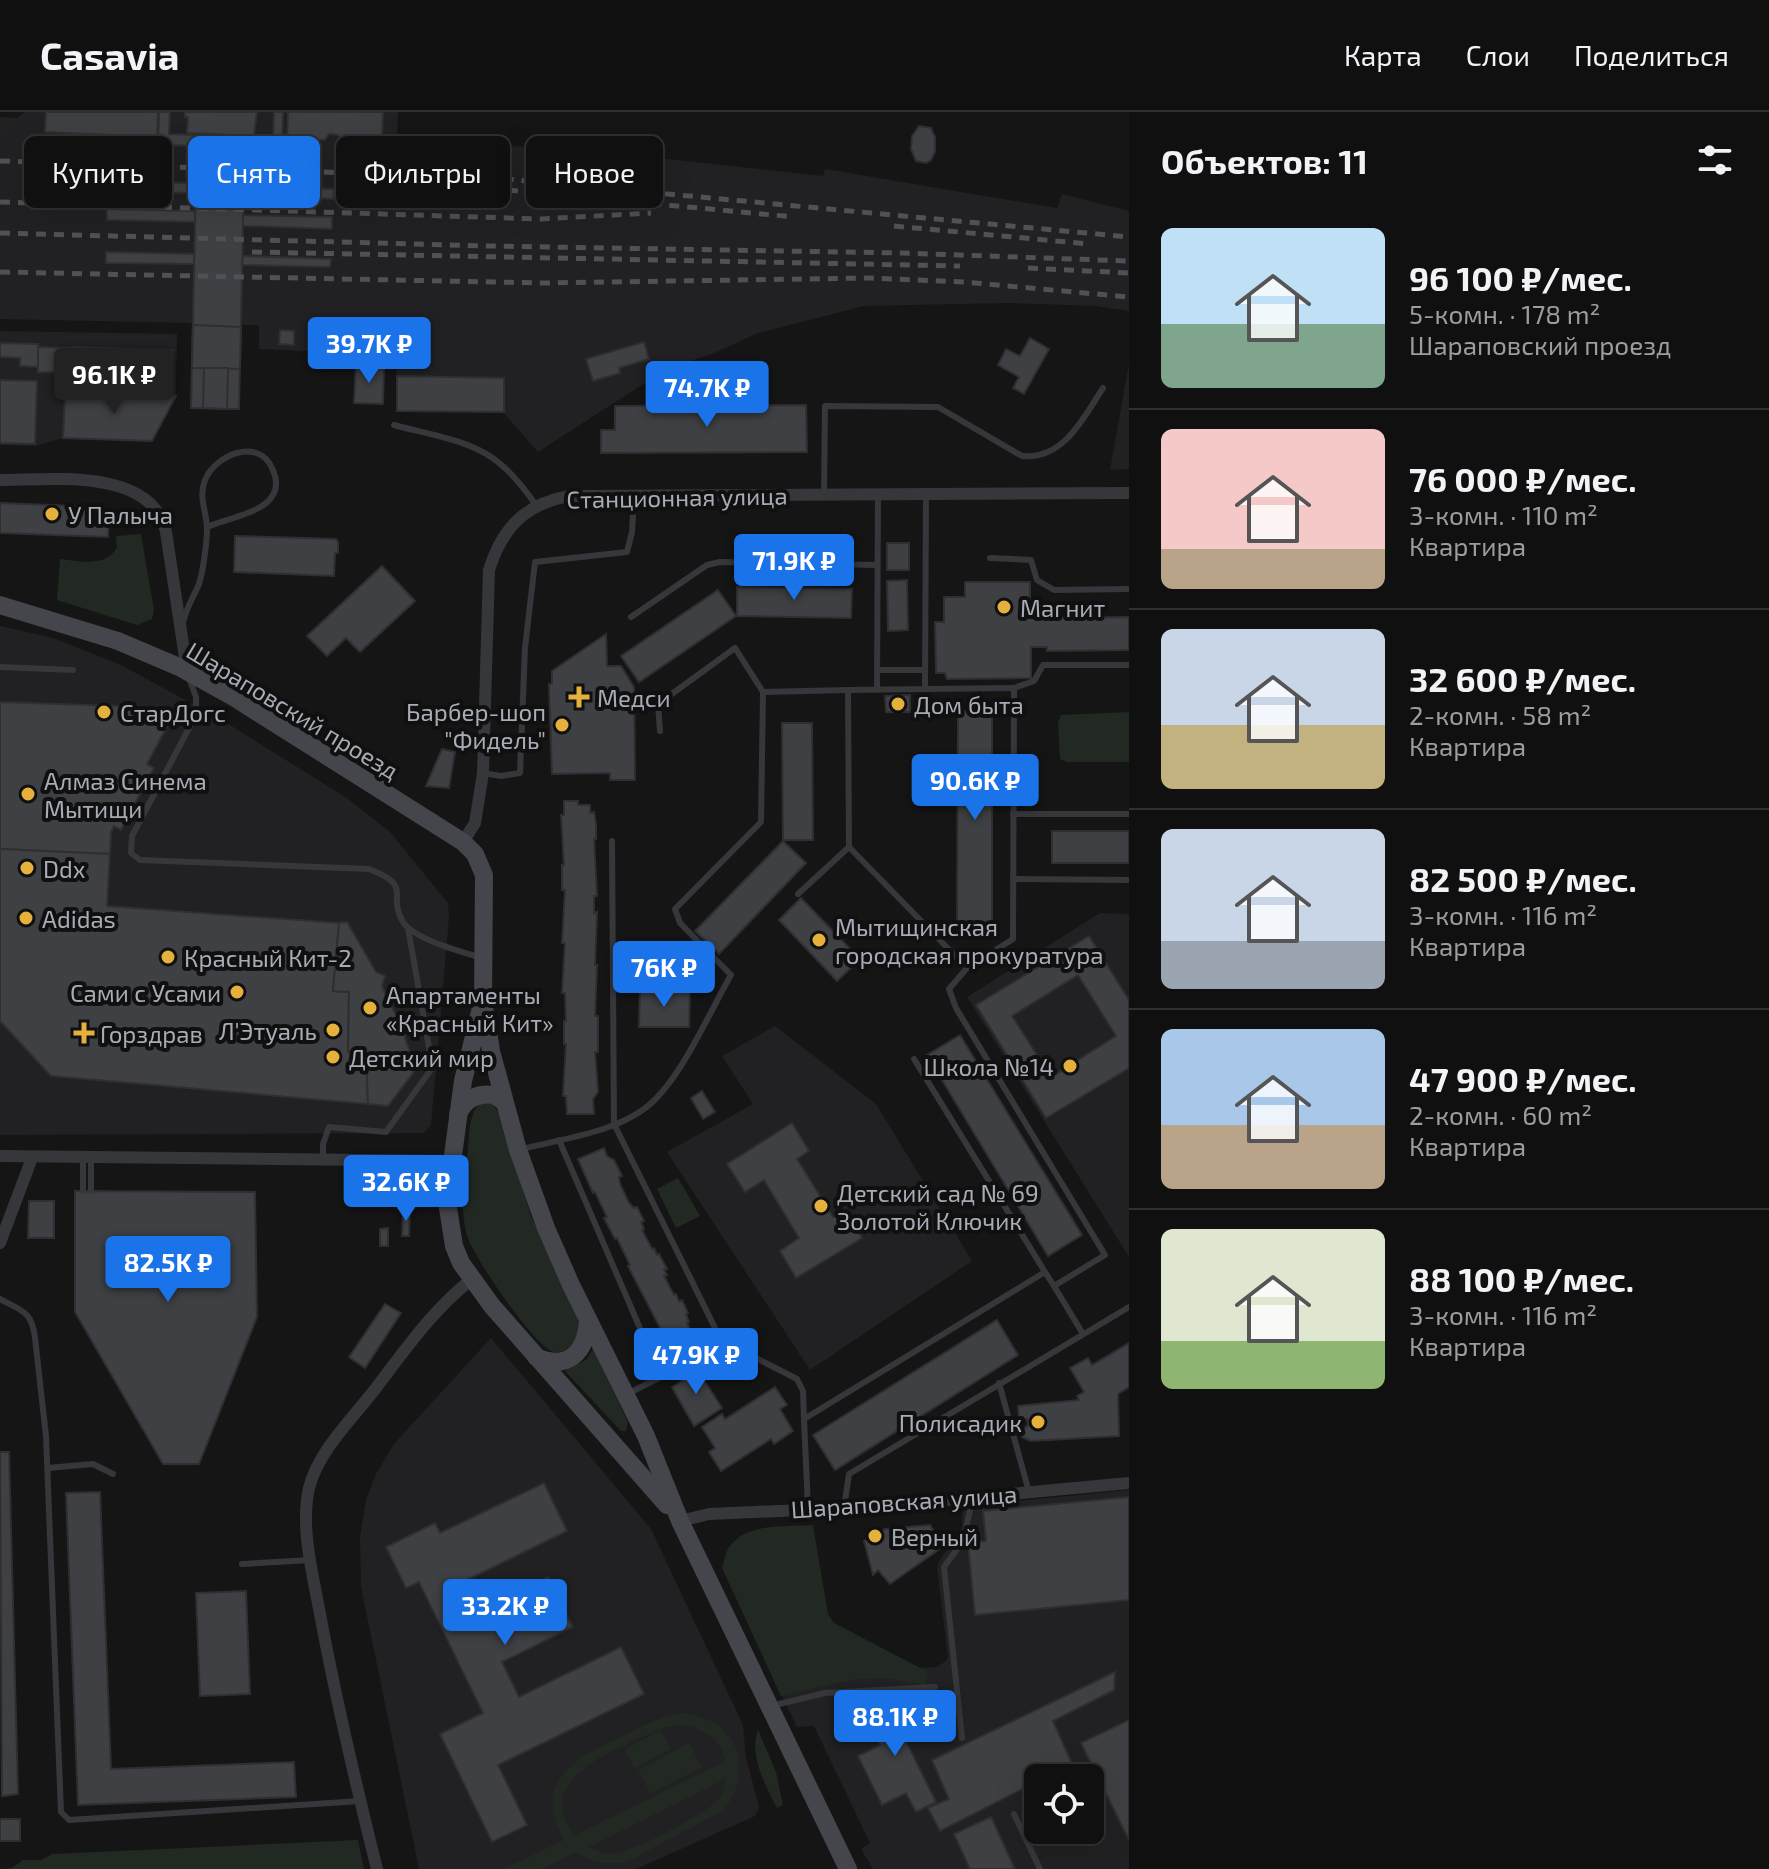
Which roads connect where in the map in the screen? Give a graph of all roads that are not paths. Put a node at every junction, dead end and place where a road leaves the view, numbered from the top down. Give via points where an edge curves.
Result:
1 (1103, 388) dead end
2 (394, 425) dead end
3 (0, 480) edge
4 (1129, 493) edge
5 (926, 495) junction
6 (634, 496) junction
7 (824, 496) junction
8 (878, 496) junction
9 (536, 505) junction
10 (207, 527) junction
11 (990, 558) dead end
12 (876, 565) junction
13 (1129, 589) edge
14 (0, 605) edge
15 (631, 617) dead end
16 (182, 643) junction
17 (1129, 665) edge
18 (0, 667) edge
19 (73, 670) dead end
20 (877, 670) junction
21 (925, 670) junction
22 (187, 671) junction
23 (1014, 688) junction
24 (925, 689) junction
25 (848, 690) junction
26 (877, 690) junction
27 (763, 692) junction
28 (660, 731) dead end
29 (483, 773) junction
30 (1013, 814) junction
31 (1129, 814) edge
32 (612, 841) dead end
33 (463, 842) junction
34 (849, 847) junction
35 (1013, 879) junction
36 (1129, 880) edge
37 (798, 894) dead end
38 (408, 928) junction
39 (483, 958) junction
40 (967, 968) junction
41 (483, 1001) junction
42 (914, 1059) dead end
43 (504, 1102) junction
44 (457, 1117) junction
45 (614, 1124) junction
46 (559, 1140) junction
47 (518, 1150) junction
48 (0, 1156) edge
49 (32, 1158) junction
50 (87, 1158) junction
51 (323, 1161) junction
52 (452, 1161) junction
53 (87, 1191) dead end
54 (0, 1243) edge
55 (1045, 1272) junction
56 (472, 1279) junction
57 (1054, 1286) junction
58 (0, 1299) edge
59 (1129, 1307) edge
60 (588, 1320) junction
61 (1083, 1334) junction
62 (721, 1340) junction
63 (533, 1355) junction
64 (661, 1377) junction
65 (999, 1383) junction
66 (626, 1395) junction
67 (804, 1419) junction
68 (48, 1468) junction
69 (113, 1474) dead end
70 (1129, 1483) edge
71 (1029, 1492) junction
72 (973, 1497) junction
73 (808, 1508) junction
74 (844, 1508) junction
75 (680, 1521) junction
76 (311, 1560) junction
77 (242, 1564) dead end
78 (935, 1687) dead end
79 (771, 1706) junction
80 (962, 1738) dead end
81 (360, 1801) junction
82 (1014, 1814) dead end
83 (377, 1869) edge
84 (848, 1869) edge
85 (1040, 1869) edge

1 - 7 lane via 1070,439 1033,457 1022,456 938,407 825,406
2 - 9 lane via 455,441 493,458
3 - 16 street via 98,481 150,501 162,517
4 - 5 street, Станционная улица
5 - 8 street, Станционная улица
5 - 21 lane
6 - 7 street, Станционная улица
6 - 9 street, Станционная улица via 569,496
6 - 29 lane via 627,552 535,562 520,773
7 - 8 street, Станционная улица
8 - 12 lane
9 - 29 street, Станционная улица via 504,536 489,570
10 - 10 lane via 267,505 276,478 263,456 247,450 237,453 209,474 202,490
10 - 16 lane
11 - 13 lane via 1031,560 1037,580 1054,590
12 - 15 lane via 720,562 707,565
12 - 20 lane
14 - 22 main road, Шараповский проезд via 118,641
16 - 22 street
17 - 23 lane via 1043,665 1034,681
18 - 19 lane
20 - 21 lane
20 - 26 lane
21 - 24 lane
22 - 33 main road, Шараповский проезд
22 - 38 lane via 196,715 132,836 131,853 140,860 369,869 395,882
23 - 24 lane
23 - 30 lane
24 - 26 lane
25 - 26 lane
25 - 27 lane
25 - 34 lane
27 - 28 lane via 735,648 658,704
27 - 45 lane via 761,822 675,909 680,923 731,975 670,1083 648,1107
29 - 33 street, Станционная улица via 478,812
30 - 31 lane
30 - 35 lane
32 - 45 lane
33 - 39 main road via 484,875
34 - 37 lane
34 - 40 lane
35 - 36 lane
35 - 40 lane via 1013,939
38 - 39 lane
38 - 51 lane via 430,1071 386,1132 329,1127
39 - 41 main road
40 - 57 lane via 949,989 956,1008 1105,1255
41 - 43 main road
41 - 44 main road
42 - 55 lane
43 - 44 main road via 494,1095 476,1096
43 - 47 main road
44 - 52 main road
45 - 46 lane
45 - 62 lane
46 - 47 lane
46 - 64 lane
47 - 60 main road
48 - 49 street
49 - 50 street
49 - 54 street
50 - 51 street
50 - 53 lane
51 - 52 street
52 - 56 main road via 450,1229
55 - 57 lane
55 - 67 lane
56 - 63 main road
56 - 76 street via 434,1313 314,1473 307,1503
57 - 61 lane
58 - 68 lane via 27,1312 33,1323
59 - 61 lane
60 - 63 main road via 583,1345 574,1355 554,1363
60 - 66 main road
61 - 65 lane
62 - 64 lane
62 - 67 lane via 797,1379
63 - 75 main road
64 - 66 lane
65 - 71 lane
65 - 74 lane via 849,1474
66 - 75 main road
67 - 73 lane
68 - 69 lane via 93,1464
68 - 81 lane via 61,1812 69,1820
70 - 71 street, Шараповская улица
71 - 72 street, Шараповская улица
72 - 74 street, Шараповская улица
72 - 80 lane via 963,1541 944,1567
73 - 74 street, Шараповская улица
73 - 75 street, Шараповская улица via 709,1514
75 - 79 main road
76 - 77 lane
76 - 81 street
78 - 79 lane via 825,1693
79 - 84 main road
81 - 83 street
82 - 85 lane

